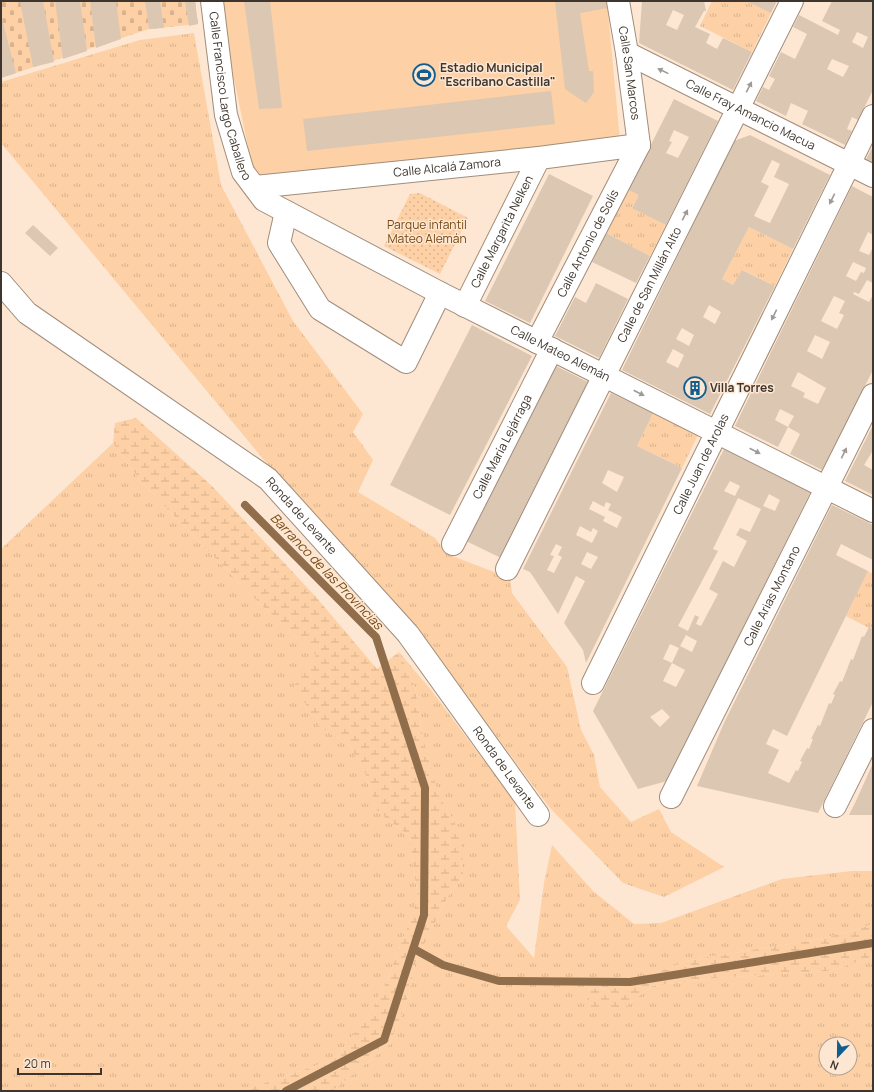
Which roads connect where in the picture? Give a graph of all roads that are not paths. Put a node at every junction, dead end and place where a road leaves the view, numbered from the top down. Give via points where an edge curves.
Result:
1 (212, 1) edge
2 (618, 1) edge
3 (792, 1) edge
4 (627, 54) junction
5 (738, 109) junction
6 (873, 116) edge
7 (639, 145) junction
8 (539, 158) junction
9 (850, 164) junction
10 (873, 176) edge
11 (255, 187) junction
12 (286, 212) junction
13 (1, 283) edge
14 (440, 293) junction
15 (465, 306) junction
16 (544, 346) junction
17 (604, 375) junction
18 (873, 395) edge
19 (716, 432) junction
20 (827, 488) junction
21 (873, 511) edge
22 (453, 544) dead end
23 (507, 569) dead end
24 (593, 683) dead end
25 (873, 730) edge
26 (671, 797) dead end
27 (836, 806) dead end
28 (538, 815) dead end

1 - 11 street, Calle Francisco Largo Caballero via 226,114 243,172
2 - 4 street, Calle San Marcos
5 -> 3 street, Calle de San Millán Alto
5 -> 4 street, Calle Fray Amancio Macua
4 - 7 street, Calle San Marcos
5 - 9 street, Calle Fray Amancio Macua
17 -> 5 street, Calle de San Millán Alto
6 - 9 street, Calle Juan de Arolas
7 - 8 street, Calle Alcalá Zamora
7 - 16 street, Calle Antonio de Solís
8 - 11 street, Calle Alcalá Zamora
8 - 15 street, Calle Margarita Nelken
9 - 10 street, Calle Fray Amancio Macua
9 -> 19 street, Calle Juan de Arolas
11 - 12 street, Calle Mateo Alemán via 264,200
12 - 14 street, Calle Mateo Alemán
12 - 14 street via 279,243 320,309 406,362
13 - 28 street, Ronda de Levante via 27,313 268,479 408,634
14 - 15 street, Calle Mateo Alemán
15 - 16 street, Calle Mateo Alemán
16 - 17 street, Calle Mateo Alemán
16 - 22 street, Calle María Lejárraga
17 -> 19 street, Calle Mateo Alemán
17 - 23 street, Calle de San Millán Alto
20 -> 18 street, Calle Arias Montano
19 -> 20 street, Calle Mateo Alemán
19 - 24 street, Calle Juan de Arolas
20 - 21 street, Calle Mateo Alemán
20 - 26 street, Calle Arias Montano
25 - 27 street

